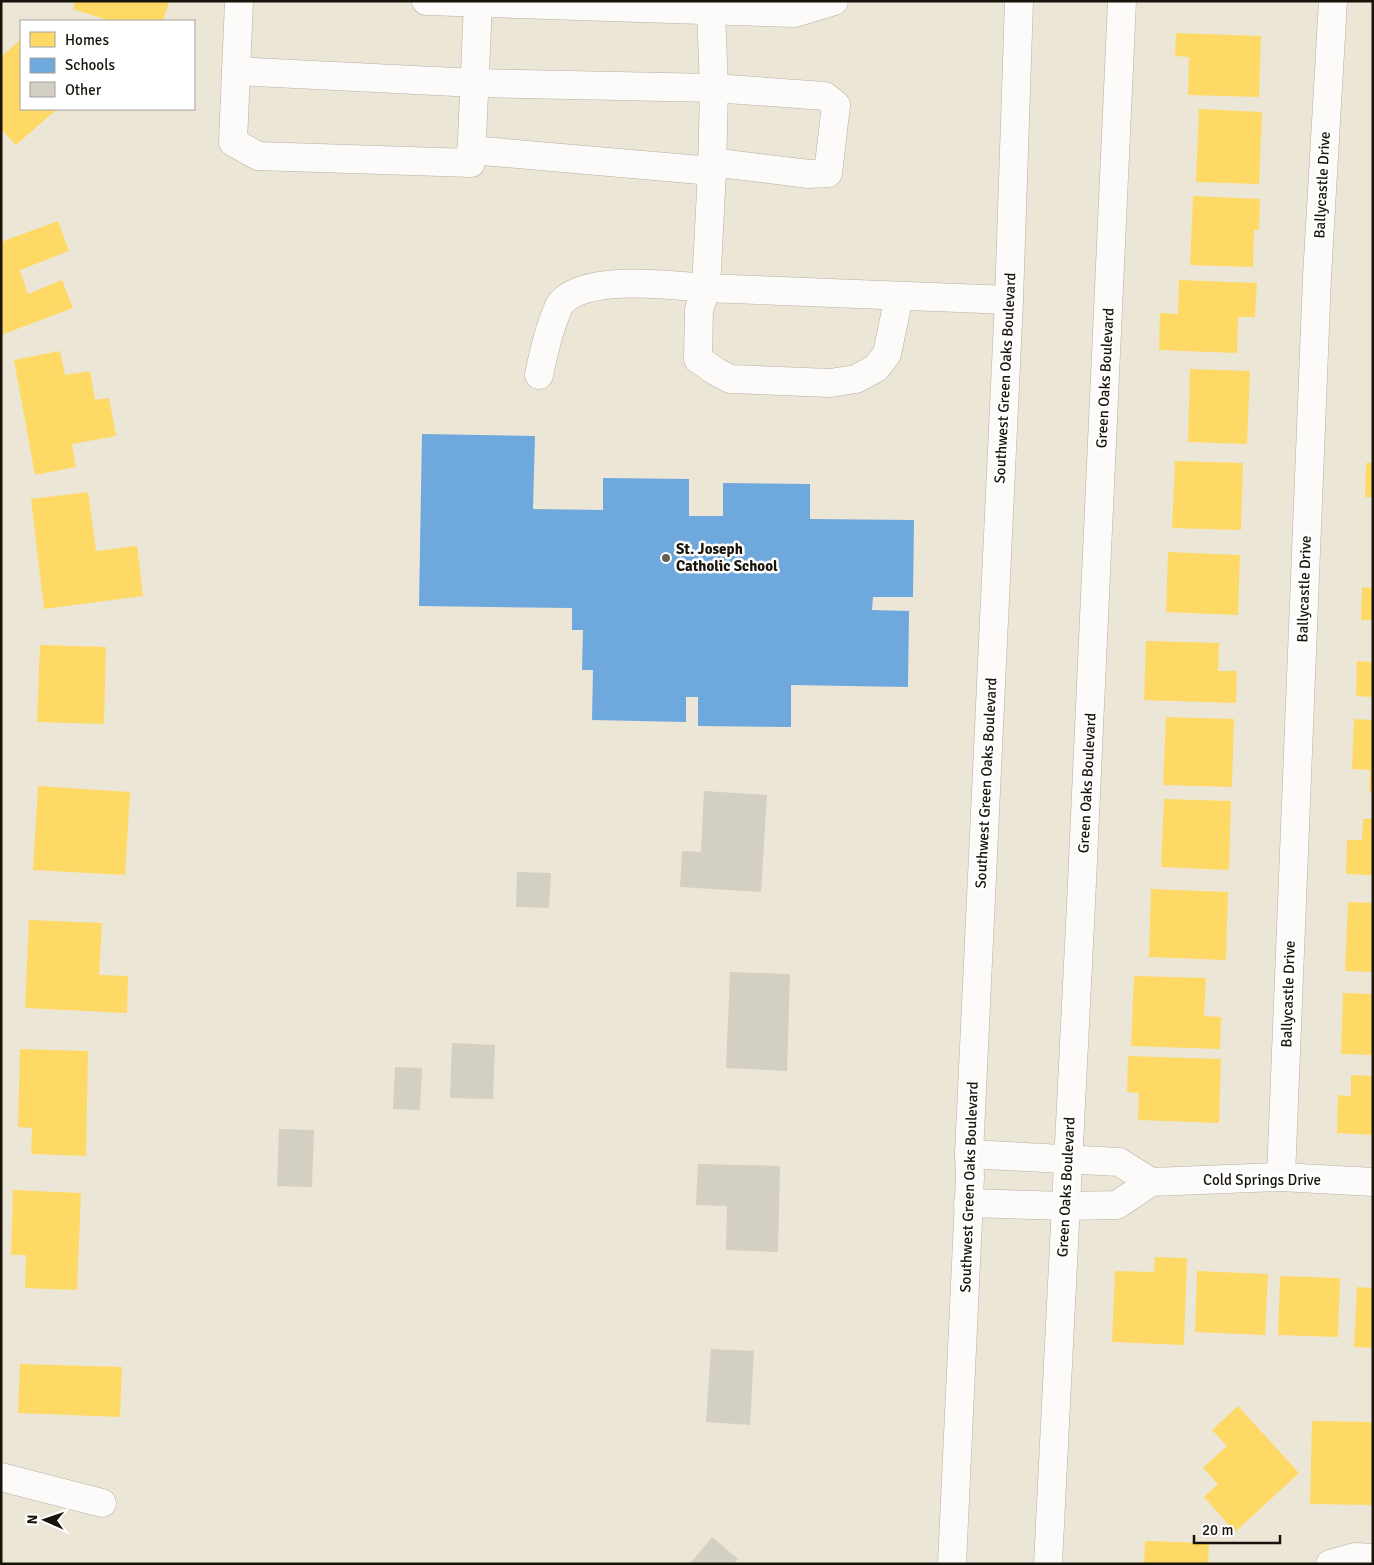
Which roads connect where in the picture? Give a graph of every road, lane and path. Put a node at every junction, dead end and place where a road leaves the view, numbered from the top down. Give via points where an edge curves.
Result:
1 (238, 1) edge
2 (426, 1) edge
3 (834, 1) edge
4 (1019, 1) edge
5 (1122, 1) edge
6 (1333, 1) edge
7 (478, 3) junction
8 (712, 11) junction
9 (236, 70) junction
10 (475, 83) junction
11 (714, 88) junction
12 (472, 150) junction
13 (712, 166) junction
14 (706, 288) junction
15 (899, 296) junction
16 (1009, 300) junction
17 (539, 375) dead end
18 (969, 1154) junction
19 (1068, 1159) junction
20 (1280, 1177) junction
21 (1152, 1182) junction
22 (1373, 1182) edge
23 (968, 1203) junction
24 (1066, 1206) junction
25 (1, 1477) edge
26 (102, 1504) dead end
27 (1373, 1558) edge
28 (952, 1564) edge
29 (1048, 1564) edge
30 (1330, 1564) edge

1 - 9 main road
2 - 7 main road
3 - 8 main road via 794,13
4 - 16 main road, Southwest Green Oaks Boulevard
5 - 19 main road, Green Oaks Boulevard
6 - 20 main road, Ballycastle Drive via 1317,277
7 - 8 main road
7 - 10 main road
8 - 11 main road
9 - 10 main road
9 - 12 main road via 233,142 258,156 470,162
10 - 11 main road
10 - 12 main road
11 - 13 main road
11 - 13 main road via 825,96 836,105 828,173
12 - 13 main road
13 - 14 main road
14 - 15 main road
14 - 15 main road via 699,310 698,359 730,379 830,383 856,379 876,368 887,354
14 - 17 main road via 657,284 597,285 574,293 560,303 547,336
15 - 16 main road
16 - 18 main road, Southwest Green Oaks Boulevard
18 - 19 main road
18 - 23 main road, Southwest Green Oaks Boulevard
19 - 21 main road via 1120,1162
19 - 24 main road, Green Oaks Boulevard
20 - 21 main road, Cold Springs Drive
20 - 22 main road, Cold Springs Drive
21 - 24 main road, Cold Springs Drive via 1117,1204
23 - 24 main road, Cold Springs Drive
23 - 28 main road, Southwest Green Oaks Boulevard
24 - 29 main road, Green Oaks Boulevard
25 - 26 main road
27 - 30 main road via 1355,1557

